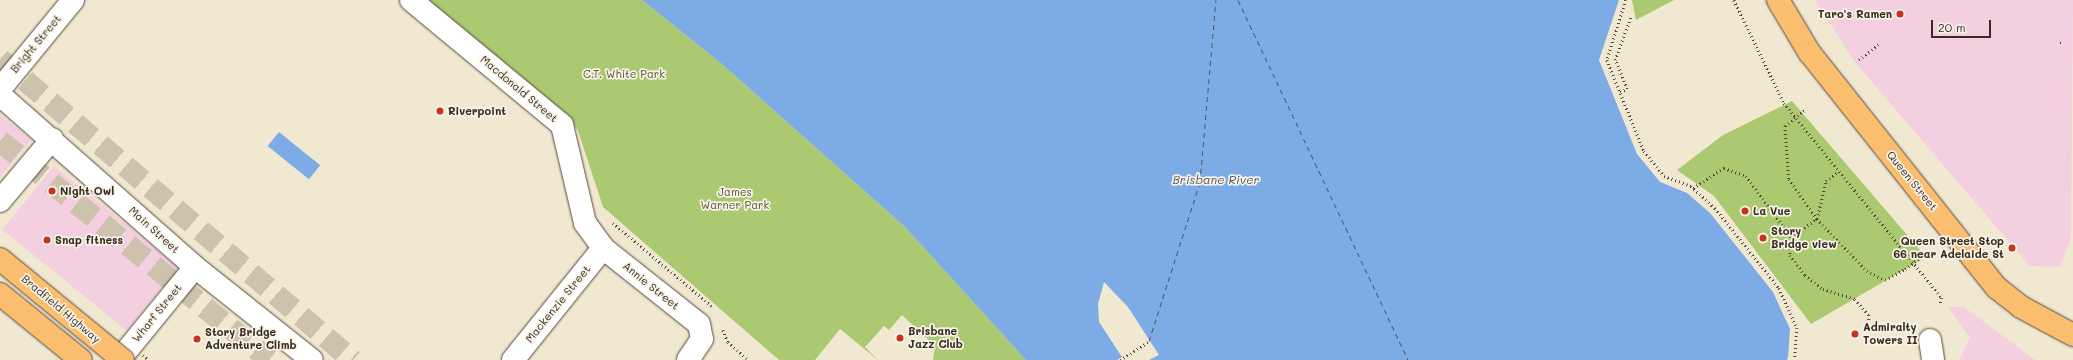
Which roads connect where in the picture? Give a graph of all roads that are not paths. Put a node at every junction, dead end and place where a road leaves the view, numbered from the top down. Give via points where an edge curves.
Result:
1 (73, 0) edge
2 (411, 0) edge
3 (1778, 0) edge
4 (0, 89) edge
5 (0, 95) edge
6 (52, 138) junction
7 (0, 201) edge
8 (604, 248) junction
9 (0, 259) edge
10 (195, 267) junction
11 (0, 294) edge
12 (2073, 335) edge
13 (81, 360) edge
14 (119, 360) edge
15 (123, 360) edge
16 (312, 360) edge
17 (513, 360) edge
18 (688, 360) edge

1 - 4 street, Bright Street
2 - 8 street, Macdonald Street via 562,125 570,149 580,210
3 - 12 main road, Queen Street via 1809,52 1998,288 2021,307
5 - 6 street, Main Street
6 - 7 street
6 - 10 street, Main Street
8 - 17 street, Mackenzie Street
8 - 18 street, Annie Street via 711,318 702,339
9 - 15 main road, Bradfield Highway, bridge
10 - 14 street, Wharf Street
10 - 16 street, Main Street
11 - 13 main road

